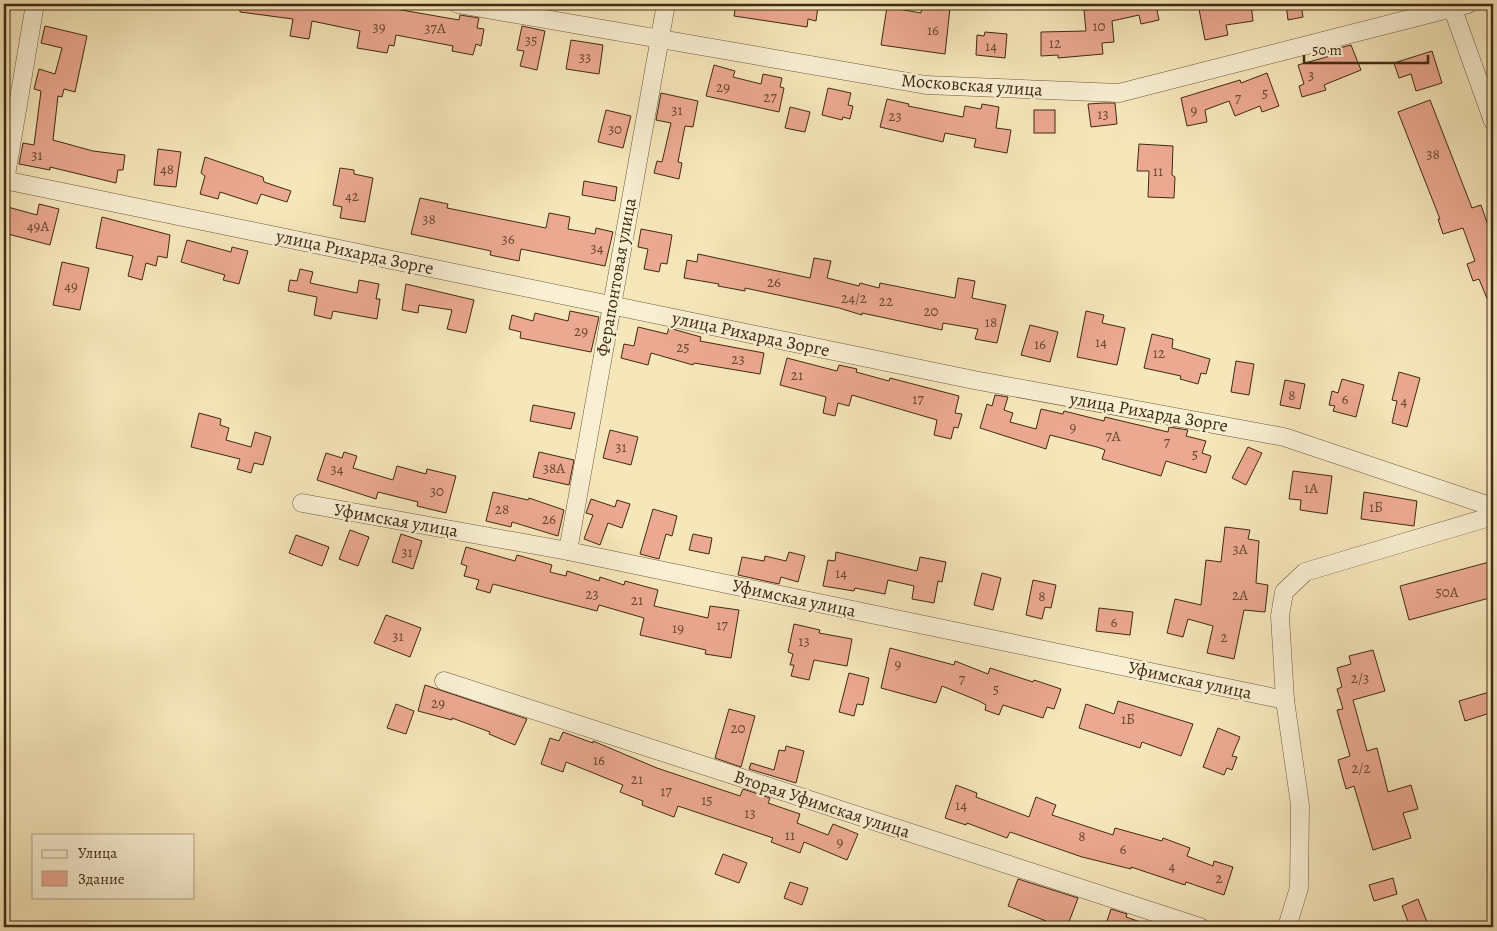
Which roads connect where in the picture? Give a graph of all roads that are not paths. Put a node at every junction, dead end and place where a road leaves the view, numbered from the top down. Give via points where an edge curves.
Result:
1 (35, 4) edge
2 (458, 4) edge
3 (666, 4) edge
4 (1457, 6) edge
5 (661, 39) junction
6 (1493, 121) edge
7 (4, 180) edge
8 (610, 304) junction
9 (302, 503) dead end
10 (1493, 507) edge
11 (1493, 516) edge
12 (568, 551) junction
13 (444, 682) dead end
14 (1285, 700) junction
15 (1200, 927) edge
16 (1287, 927) edge

1 - 7 street
2 - 5 street, Московская улица
3 - 5 street, Ферапонтовая улица
4 - 5 street, Московская улица via 1119,93 926,85
4 - 6 street
5 - 8 street, Ферапонтовая улица
7 - 8 street, улица Рихарда Зорге
8 - 10 street, улица Рихарда Зорге via 974,380 1284,437
8 - 12 street, Ферапонтовая улица
9 - 12 street, Уфимская улица
11 - 14 street via 1304,572 1284,592 1280,616
12 - 14 street, Уфимская улица
13 - 15 street, Вторая Уфимская улица
14 - 16 street via 1300,805 1299,888

